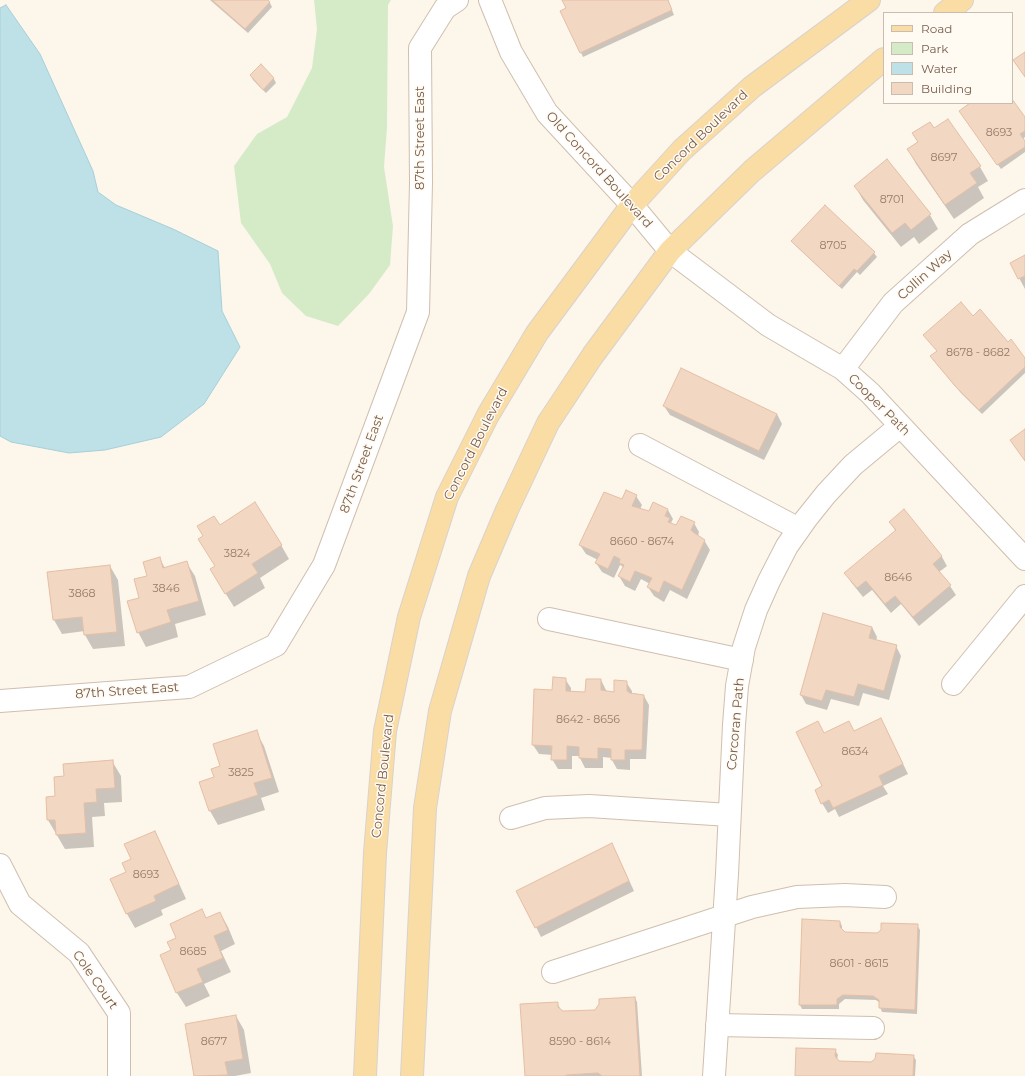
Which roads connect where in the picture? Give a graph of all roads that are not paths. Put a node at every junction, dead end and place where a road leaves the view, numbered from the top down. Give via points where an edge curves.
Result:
1 (457, 0) edge
2 (490, 0) edge
3 (869, 0) edge
4 (962, 0) edge
5 (946, 12) edge
6 (883, 60) edge
7 (1025, 200) edge
8 (632, 205) junction
9 (670, 251) junction
10 (843, 369) junction
11 (900, 426) junction
12 (640, 445) dead end
13 (799, 529) junction
14 (1025, 559) edge
15 (1025, 596) edge
16 (549, 619) dead end
17 (742, 660) junction
18 (953, 684) dead end
19 (0, 700) edge
20 (730, 815) junction
21 (511, 818) dead end
22 (0, 865) edge
23 (885, 897) dead end
24 (724, 917) junction
25 (553, 972) dead end
26 (717, 1025) junction
27 (873, 1028) dead end
28 (119, 1076) edge
29 (365, 1076) edge
30 (412, 1076) edge
31 (714, 1076) edge

1 - 19 street, 87th Street East via 445,8 420,48 418,312 324,565 276,644 189,687
2 - 8 street, Old Concord Boulevard via 511,52 546,113
3 - 8 main road, Concord Boulevard via 752,87 682,150
4 - 5 main road
6 - 9 main road via 752,171
7 - 10 street, Collin Way via 970,234 893,303
8 - 9 street, Old Concord Boulevard
8 - 29 main road, Concord Boulevard via 537,333 488,415 447,497 409,617 385,731 375,853
9 - 10 street, Cooper Path via 768,325
9 - 30 main road via 593,355 548,423 479,576 440,711 425,808
10 - 11 street, Cooper Path via 870,393
11 - 13 street, Corcoran Path via 853,465
11 - 14 street, Cooper Path
12 - 13 street
13 - 17 street, Corcoran Path via 769,580 756,610
15 - 18 street
16 - 17 street
17 - 20 street, Corcoran Path via 737,686
20 - 21 street via 589,806 545,808
20 - 24 street, Corcoran Path
22 - 28 street, Cole Court via 20,904 79,953 119,1012
23 - 24 street via 797,897 752,907
24 - 25 street
24 - 26 street, Corcoran Path
26 - 27 street
26 - 31 street, Corcoran Path

